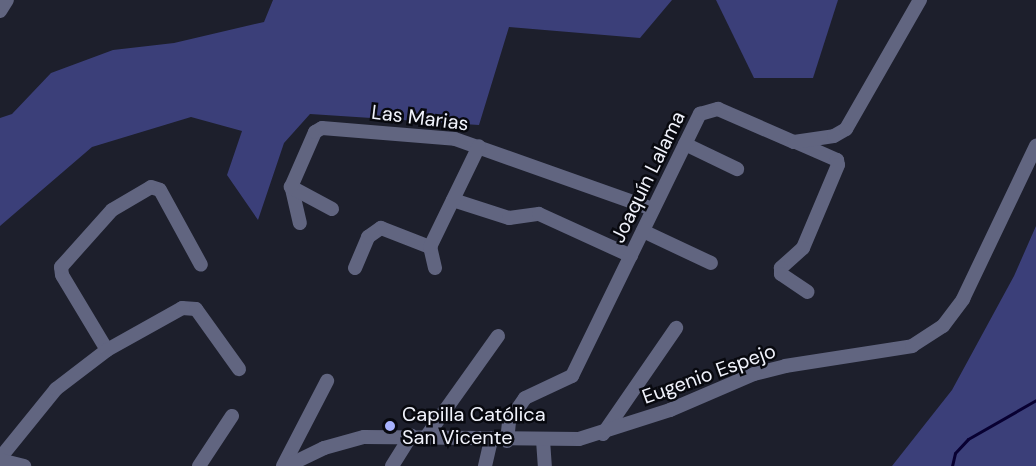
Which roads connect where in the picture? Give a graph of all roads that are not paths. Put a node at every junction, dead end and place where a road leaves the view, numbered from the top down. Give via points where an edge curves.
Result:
1 (7, 0) edge
2 (920, 0) edge
3 (0, 11) edge
4 (794, 142) junction
5 (685, 144) junction
6 (479, 146) junction
7 (1036, 146) edge
8 (737, 169) dead end
9 (292, 189) junction
10 (453, 200) junction
11 (332, 209) dead end
12 (653, 209) junction
13 (300, 223) dead end
14 (643, 231) junction
15 (430, 247) junction
16 (631, 256) junction
17 (711, 263) dead end
18 (201, 265) dead end
19 (355, 268) dead end
20 (435, 268) dead end
21 (808, 292) dead end
22 (676, 328) dead end
23 (498, 336) dead end
24 (107, 350) junction
25 (239, 369) dead end
26 (327, 381) dead end
27 (232, 416) dead end
28 (603, 434) junction
29 (411, 436) junction
30 (426, 436) junction
31 (543, 440) junction
32 (491, 441) junction
33 (507, 441) junction
34 (0, 459) edge
35 (24, 466) edge
36 (199, 466) edge
37 (285, 466) edge
38 (392, 466) edge
39 (485, 466) edge
40 (545, 466) edge

1 - 3 street
2 - 4 street via 846,129 834,136
4 - 5 street, Joaquín Lalama via 712,108 700,114
4 - 21 street, Joaquín Lalama via 837,160 838,165 803,248 781,268 781,274
5 - 8 street
5 - 12 street, Joaquín Lalama
6 - 9 street, Las Marias via 455,139 322,128 315,132
6 - 10 street
6 - 12 street, Las Marias
7 - 28 street, Eugenio Espejo via 963,298 928,339 912,346 764,372
9 - 11 street
9 - 13 street
10 - 15 street
10 - 16 street via 509,218 539,214
12 - 14 street, Joaquín Lalama
14 - 16 street, Joaquín Lalama
14 - 17 street
15 - 19 street via 381,228 368,237
15 - 20 street
16 - 33 street, Joaquín Lalama via 572,376 525,398 509,421
18 - 24 street via 156,187 112,210 61,267 62,275
22 - 28 street
23 - 30 street
24 - 25 street via 189,306 196,309
24 - 34 street via 56,389
26 - 37 street
27 - 36 street
28 - 31 street, Eugenio Espejo
29 - 30 street, Eugenio Espejo
29 - 37 street, Eugenio Espejo via 352,439
29 - 38 street
30 - 32 street, Eugenio Espejo
31 - 33 street, Eugenio Espejo
31 - 40 street
32 - 33 street, Eugenio Espejo
32 - 39 street
34 - 35 street

